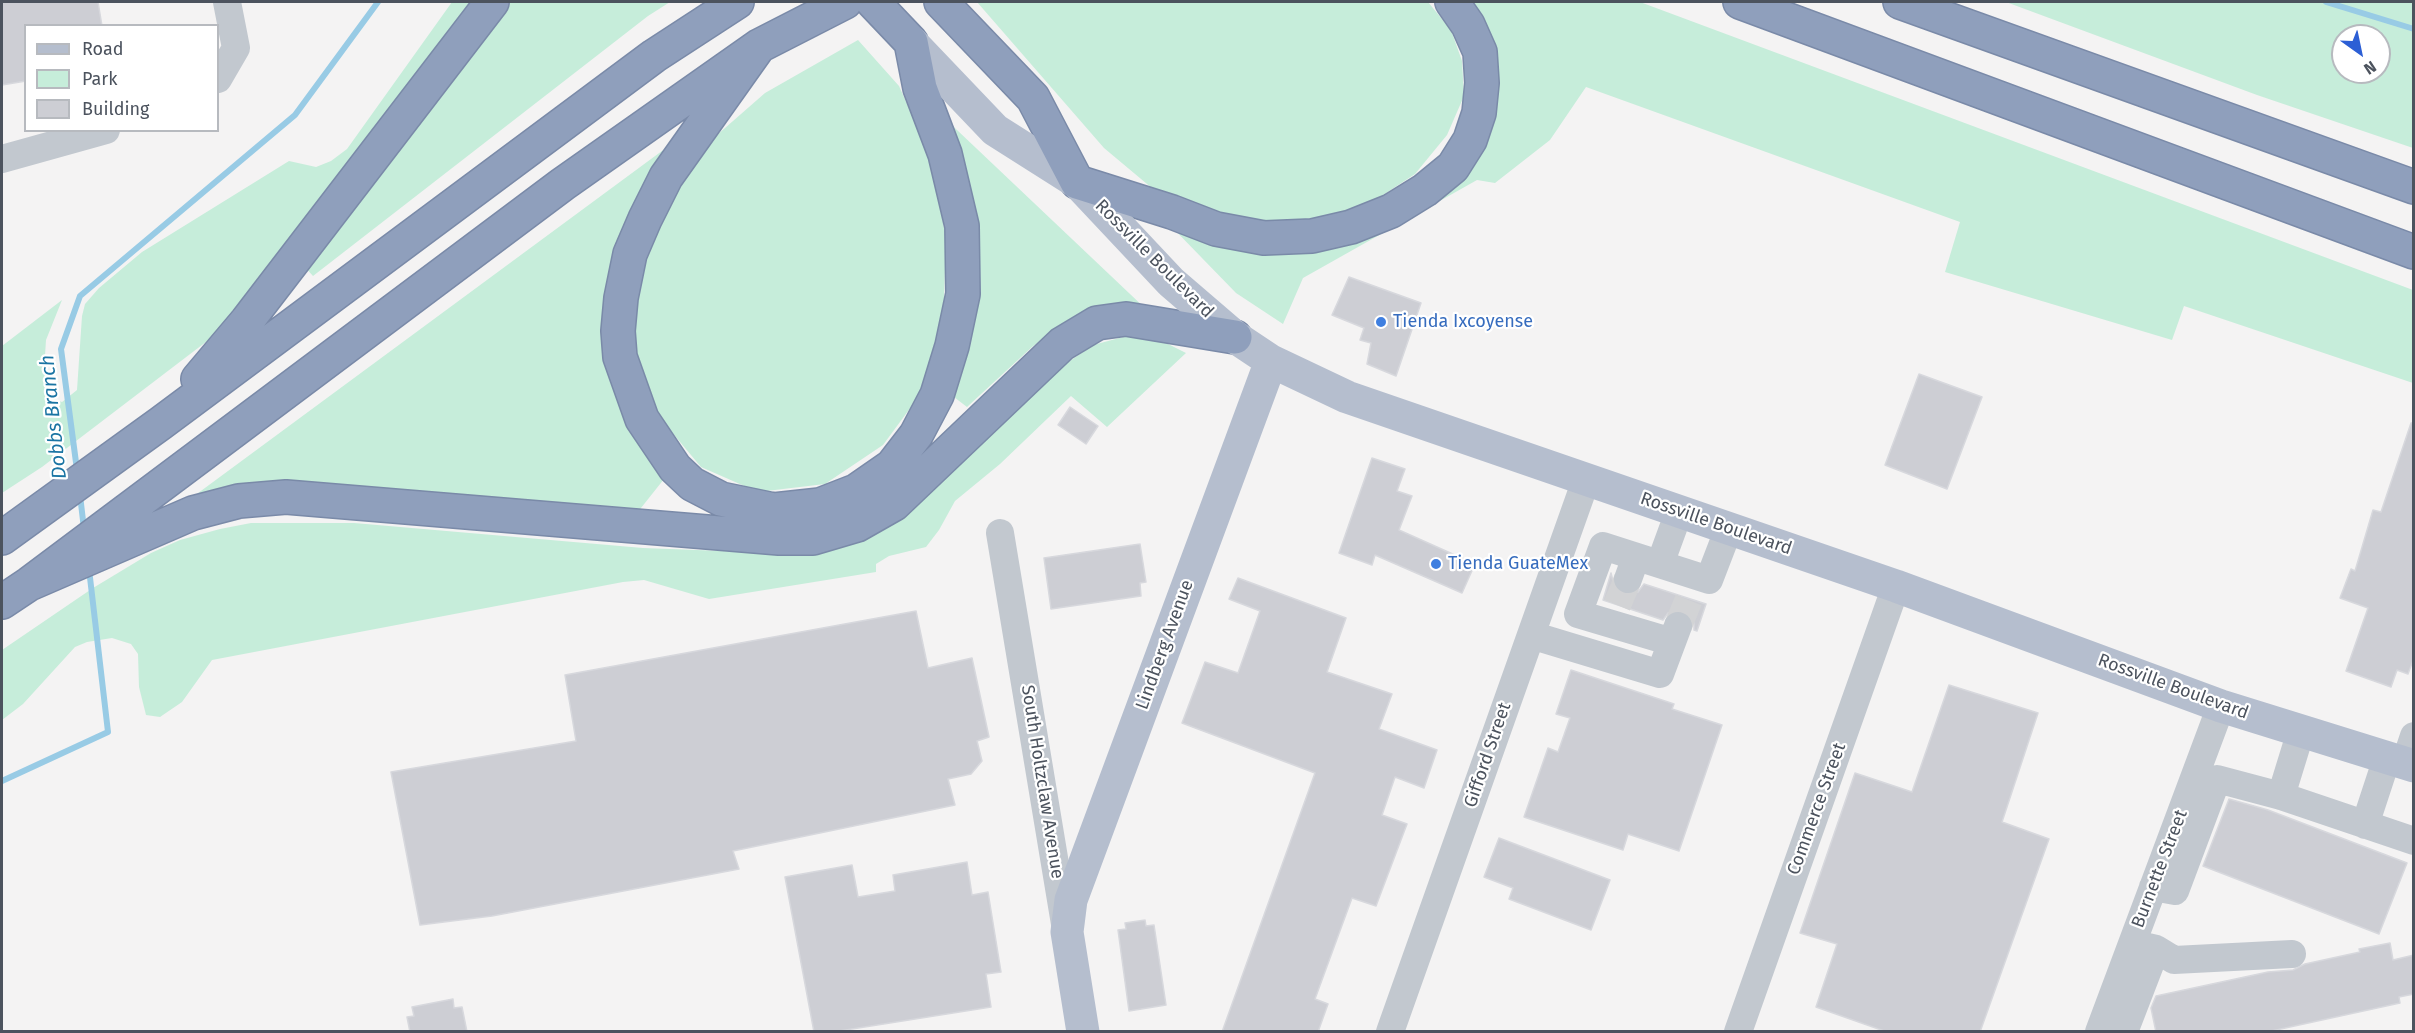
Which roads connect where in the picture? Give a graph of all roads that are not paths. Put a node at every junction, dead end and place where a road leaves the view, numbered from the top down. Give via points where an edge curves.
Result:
1 (227, 2) edge
2 (492, 2) edge
3 (845, 2) edge
4 (873, 2) edge
5 (941, 2) edge
6 (1452, 2) edge
7 (1740, 2) edge
8 (1901, 2) edge
9 (733, 4) edge
10 (911, 42) junction
11 (759, 46) junction
12 (219, 77) edge
13 (99, 132) edge
14 (2, 159) edge
15 (1077, 183) junction
16 (2414, 187) edge
17 (2414, 252) edge
18 (1235, 337) junction
19 (1271, 361) junction
20 (161, 423) junction
21 (1586, 480) junction
22 (1679, 512) junction
23 (1730, 528) junction
24 (1000, 533) dead end
25 (2, 538) edge
26 (1562, 547) junction
27 (1598, 560) junction
28 (1641, 567) junction
29 (29, 584) junction
30 (1896, 586) junction
31 (2, 602) edge
32 (1542, 603) junction
33 (1575, 613) junction
34 (1611, 617) junction
35 (1639, 632) junction
36 (1531, 634) junction
37 (1559, 644) junction
38 (1594, 654) junction
39 (1629, 664) junction
40 (2222, 706) junction
41 (2301, 731) junction
42 (2405, 756) edge
43 (2206, 777) junction
44 (2281, 796) junction
45 (2365, 825) junction
46 (2414, 841) edge
47 (1067, 932) junction
48 (2144, 946) junction
49 (2292, 954) dead end
50 (1083, 1032) edge
51 (1390, 1032) edge
52 (1738, 1032) edge
53 (2099, 1032) edge
54 (2124, 1032) edge

1 - 12 street via 236,48
2 - 20 highway via 247,321
3 - 11 highway
4 - 10 highway, Rossville Boulevard
5 - 15 highway, Rossville Boulevard via 1033,98
6 - 15 highway via 1480,52 1479,113 1470,140 1453,167 1391,211 1351,227 1312,236 1264,238 1216,229
7 - 17 highway
8 - 16 highway
9 - 20 highway via 654,56
10 - 11 highway via 920,88 945,154 962,226 963,294 949,356 937,395 916,435 892,466 856,491 820,505 774,510 721,499 692,484 675,468 642,419 620,357 618,331 630,254 645,219 666,177
10 - 15 main road, Rossville Boulevard via 995,130
11 - 29 highway via 563,184
13 - 14 street
15 - 18 main road, Rossville Boulevard via 1171,282
18 - 19 main road, Rossville Boulevard
18 - 29 highway via 1126,318 1097,323 1062,344 894,504 857,525 813,538 286,497 239,501 194,513
19 - 21 main road, Rossville Boulevard via 1347,398
19 - 47 main road, Lindberg Avenue via 1071,900
20 - 25 highway
21 - 22 main road, Rossville Boulevard
21 - 26 street, Gifford Street
22 - 23 main road, Rossville Boulevard
22 - 28 street
23 - 28 street via 1709,580 1693,587
23 - 30 main road, Rossville Boulevard
24 - 47 street, South Holtzclaw Avenue
26 - 27 street
26 - 32 street, Gifford Street
27 - 28 street via 1604,546
27 - 33 street
29 - 31 highway
30 - 40 main road, Rossville Boulevard
30 - 52 street, Commerce Street
32 - 33 street
32 - 36 street, Gifford Street
33 - 34 street
33 - 37 street
34 - 35 street
34 - 38 street
35 - 39 street
35 - 39 street via 1675,634 1660,674
36 - 37 street
36 - 51 street, Gifford Street
37 - 38 street
38 - 39 street
40 - 41 main road, Rossville Boulevard
40 - 43 street, Burnette Street
41 - 42 main road, Rossville Boulevard
41 - 44 street
42 - 45 street
43 - 44 street
43 - 48 street, Burnette Street via 2153,887
44 - 45 street
45 - 46 street
47 - 50 main road, South Holtzclaw Avenue
48 - 49 street via 2174,960
48 - 53 street, Burnette Street
48 - 54 street

